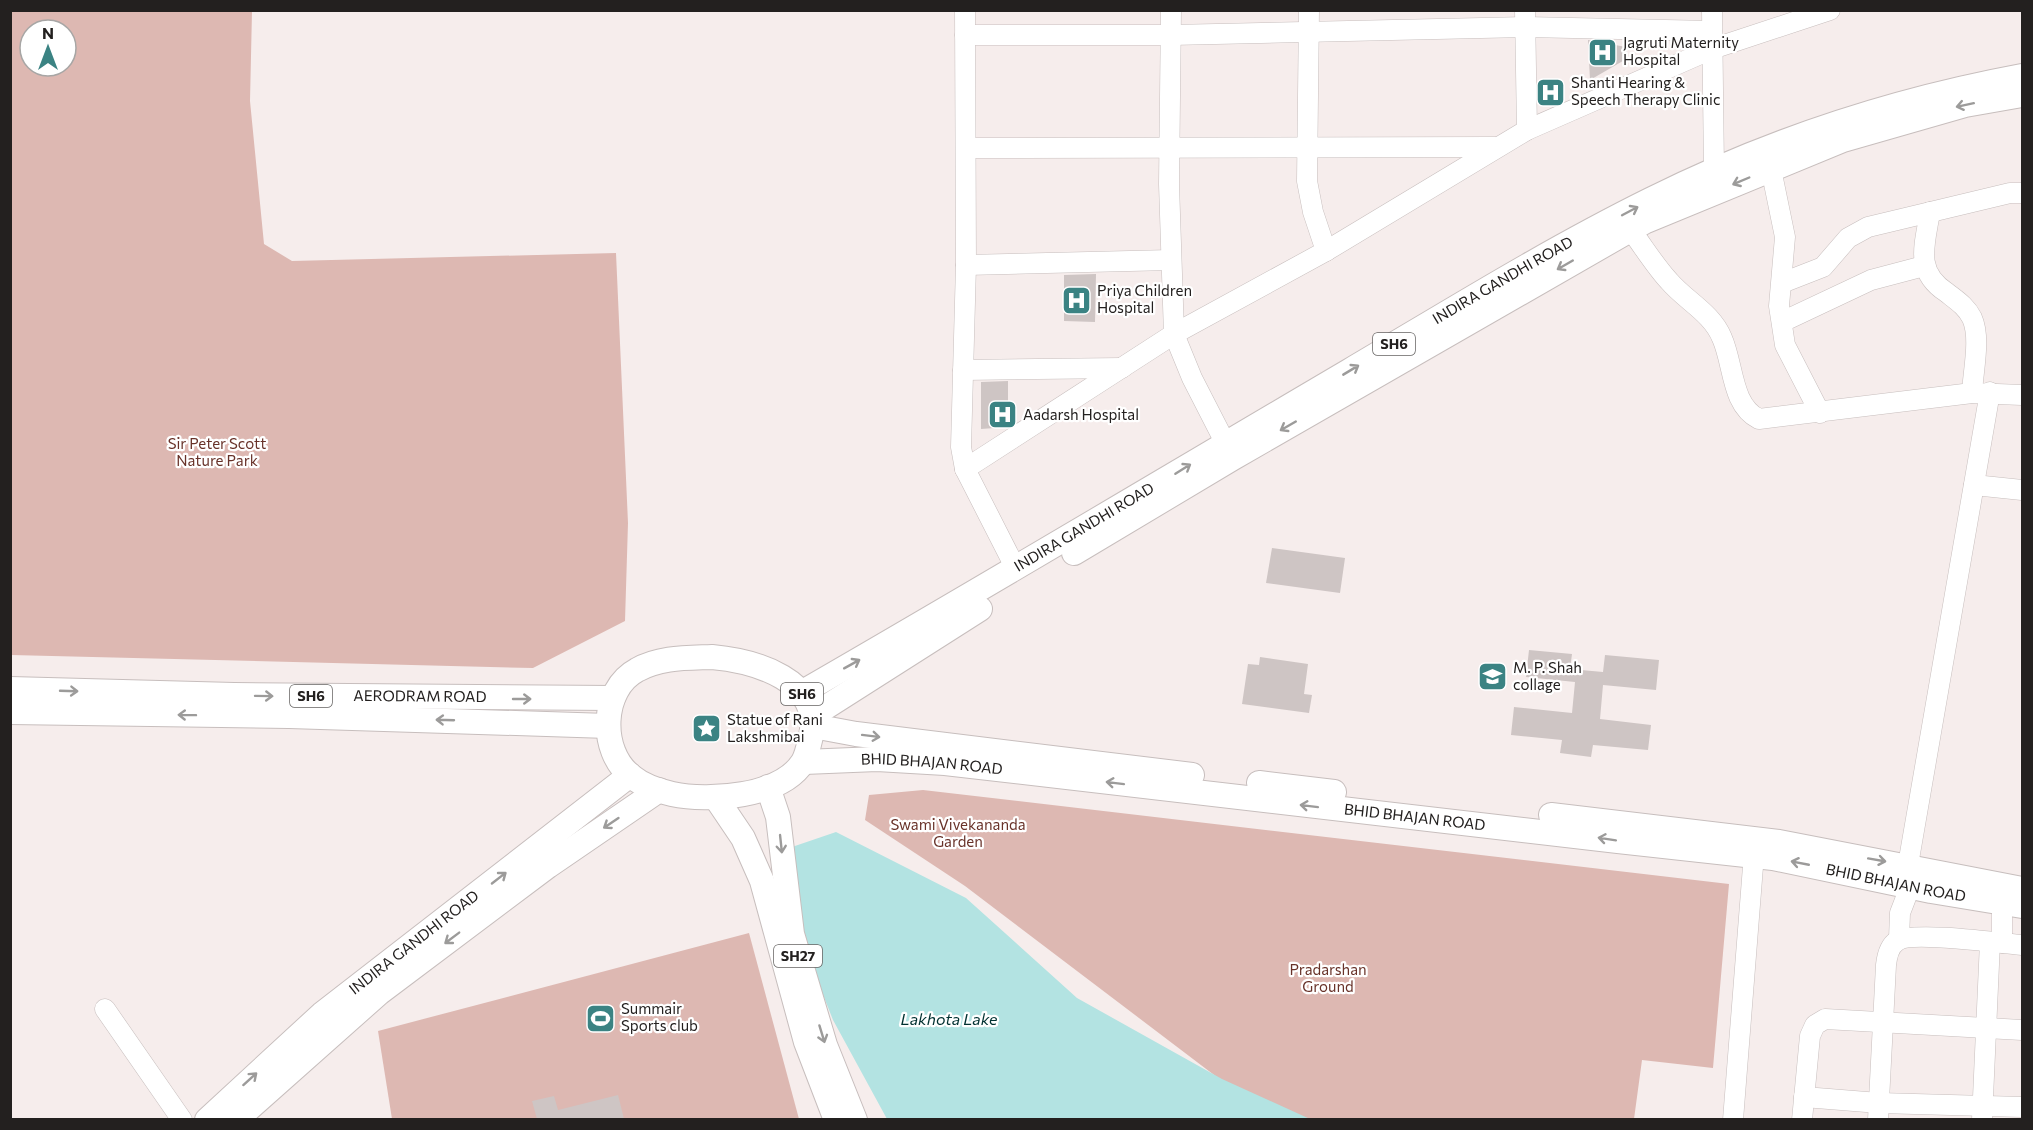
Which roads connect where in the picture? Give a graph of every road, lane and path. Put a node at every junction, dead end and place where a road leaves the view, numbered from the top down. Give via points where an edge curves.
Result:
1 (965, 10) edge
2 (1171, 10) edge
3 (1309, 10) edge
4 (1712, 10) edge
5 (1830, 10) edge
6 (1525, 19) edge
7 (1308, 32) junction
8 (965, 35) junction
9 (1171, 35) junction
10 (1712, 40) junction
11 (2022, 76) edge
12 (2022, 95) edge
13 (1527, 130) junction
14 (1308, 146) junction
15 (1170, 147) junction
16 (1496, 147) junction
17 (966, 148) junction
18 (1770, 169) junction
19 (1713, 171) junction
20 (2022, 193) edge
21 (1930, 212) junction
22 (1630, 229) junction
23 (1326, 251) junction
24 (1171, 260) junction
25 (966, 265) junction
26 (1924, 266) junction
27 (1782, 283) junction
28 (1782, 322) junction
29 (1174, 334) junction
30 (1123, 368) junction
31 (963, 370) junction
32 (1981, 393) junction
33 (2022, 395) edge
34 (1820, 414) junction
35 (1229, 450) junction
36 (965, 469) junction
37 (1974, 485) junction
38 (2022, 490) edge
39 (1016, 569) junction
40 (10, 689) edge
41 (801, 693) junction
42 (613, 698) junction
43 (10, 712) edge
44 (813, 721) junction
45 (608, 726) junction
46 (804, 762) junction
47 (630, 775) junction
48 (768, 787) junction
49 (659, 790) junction
50 (716, 798) junction
51 (1755, 847) junction
52 (1909, 876) junction
53 (2022, 889) edge
54 (2012, 904) edge
55 (1899, 939) junction
56 (1996, 943) junction
57 (2022, 945) edge
58 (105, 1009) dead end
59 (1883, 1021) junction
60 (1986, 1027) junction
61 (2022, 1030) edge
62 (1804, 1097) junction
63 (2022, 1107) edge
64 (1878, 1111) edge
65 (1982, 1112) edge
66 (182, 1119) edge
67 (207, 1119) edge
68 (236, 1119) edge
69 (836, 1119) edge
70 (855, 1119) edge
71 (1733, 1119) edge
72 (1802, 1119) edge

1 - 8 street
2 - 9 street
3 - 7 street
4 - 10 street
5 - 10 street
6 - 7 street
6 - 10 street
6 - 13 street
7 - 9 street
7 - 14 street
8 - 9 street
8 - 17 street
9 - 15 street
10 - 13 street
10 - 19 street
11 - 19 main road, INDIRA GANDHI ROAD / SH6 via 1955,89 1861,115
12 -> 18 main road, INDIRA GANDHI ROAD / SH6 via 1896,123
13 - 16 street
14 - 15 street
14 - 16 street
14 - 23 street via 1307,182
15 - 17 street
15 - 24 street
16 - 23 street
17 - 25 street
18 -> 22 main road, INDIRA GANDHI ROAD / SH6
18 - 27 street via 1785,237
35 -> 19 main road, INDIRA GANDHI ROAD / SH6 via 1567,244
20 - 21 street
21 - 26 street
21 - 27 street via 1857,232 1823,267
22 - 34 street via 1668,281 1723,338 1740,402 1747,413 1759,419
22 -> 35 main road, INDIRA GANDHI ROAD / SH6
23 - 29 street
24 - 25 street
24 - 29 street
25 - 31 street
26 - 28 street via 1855,287
26 - 32 street via 1929,278 1958,300 1973,321
27 - 28 street
28 - 34 street via 1785,345
29 - 30 street
29 - 35 street
30 - 31 street
30 - 36 street
31 - 36 street via 961,447
32 - 33 street
32 - 34 street
32 - 37 street
39 -> 35 main road, INDIRA GANDHI ROAD / SH6
35 - 44 main road, INDIRA GANDHI ROAD / SH6
36 - 39 street
37 - 38 street
37 - 52 street
41 -> 39 main road, INDIRA GANDHI ROAD / SH6
40 -> 42 main road, AERODRAM ROAD / SH6
41 - 42 main road, SH6 via 767,667 712,657 654,663 625,678
41 - 44 main road, SH6
42 - 45 main road, SH6
45 -> 43 main road, AERODRAM ROAD / SH6
44 - 46 main road, SH6
44 -> 51 main road, BHID BHAJAN ROAD via 868,736
45 - 47 main road, SH6 via 618,760
46 - 48 main road
51 -> 46 main road, BHID BHAJAN ROAD via 945,763 877,759
47 - 49 main road
67 -> 47 main road, INDIRA GANDHI ROAD via 322,1014
48 - 50 main road
48 -> 70 main road, SH27 via 778,816 792,934 825,1045
49 - 50 main road
49 -> 68 main road, INDIRA GANDHI ROAD via 548,866 379,993
50 - 69 main road, SH27 via 743,838 762,881 806,1042
51 - 52 main road, BHID BHAJAN ROAD
51 - 71 street
52 - 53 main road, BHID BHAJAN ROAD
52 - 54 main road, BHID BHAJAN ROAD
52 - 55 street via 1900,913
54 - 56 street
55 - 56 street
55 - 59 street via 1887,954
56 - 57 street
56 - 60 street
58 - 66 street
59 - 60 street
59 - 62 street via 1825,1019 1815,1025 1810,1036
59 - 64 street
60 - 61 street
60 - 65 street
62 - 64 street
62 - 72 street
63 - 65 street
64 - 65 street

